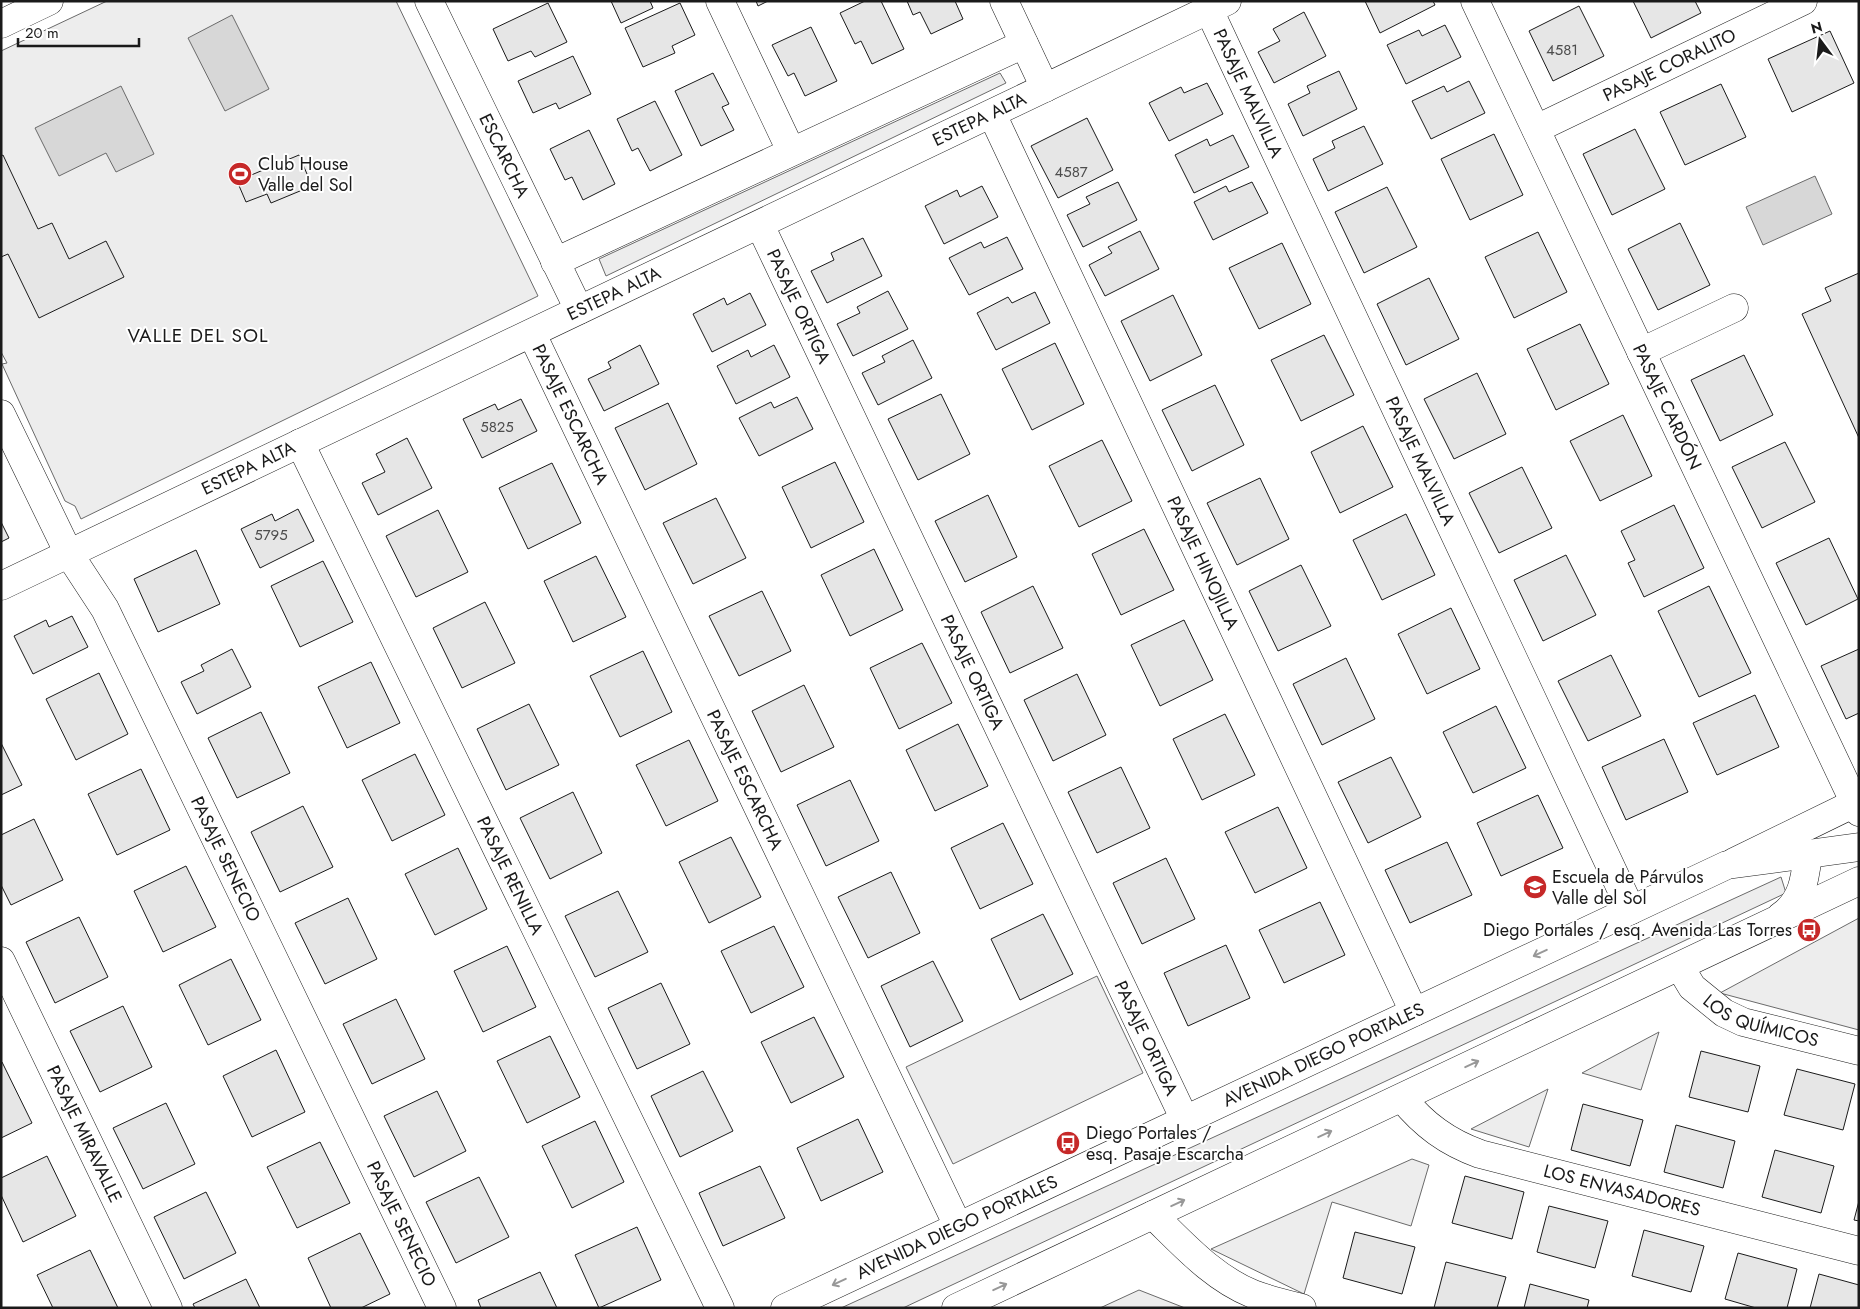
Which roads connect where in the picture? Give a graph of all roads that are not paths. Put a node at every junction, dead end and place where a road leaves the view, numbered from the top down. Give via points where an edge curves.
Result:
1 (49, 1) edge
2 (430, 1) edge
3 (720, 1) edge
4 (1004, 1) edge
5 (1475, 1) edge
6 (1803, 1) edge
7 (1218, 6) edge
8 (1, 24) edge
9 (1024, 44) junction
10 (1045, 88) junction
11 (992, 114) junction
12 (1536, 129) junction
13 (791, 151) junction
14 (760, 224) junction
15 (555, 262) junction
16 (1734, 308) dead end
17 (579, 310) junction
18 (532, 334) junction
19 (1641, 352) junction
20 (1, 414) edge
21 (300, 443) junction
22 (69, 554) junction
23 (1, 586) edge
24 (1857, 806) edge
25 (1859, 847) edge
26 (1808, 854) junction
27 (1727, 865) junction
28 (1859, 881) edge
29 (1631, 910) junction
30 (1748, 935) junction
31 (1, 961) edge
32 (1680, 967) junction
33 (1414, 1012) junction
34 (1859, 1052) edge
35 (1402, 1098) junction
36 (1185, 1120) junction
37 (1153, 1215) junction
38 (958, 1226) junction
39 (1859, 1251) edge
40 (168, 1308) edge
41 (442, 1308) edge
42 (720, 1308) edge
43 (785, 1308) edge
44 (956, 1308) edge
45 (1302, 1308) edge

1 - 8 street
2 - 15 street, ESCARCHA
3 - 13 street
4 - 9 street
5 - 12 street, PASAJE CARDÓN
6 - 12 street, PASAJE CORALITO
7 - 10 street, ESTEPA ALTA
7 - 29 street, PASAJE MALVILLA
9 - 10 street
9 - 13 street
10 - 11 street, ESTEPA ALTA
11 - 14 street, ESTEPA ALTA
11 - 33 street, PASAJE HINOJILLA
12 - 19 street, PASAJE CARDÓN
13 - 15 street
14 - 17 street, ESTEPA ALTA
14 - 36 street, PASAJE ORTIGA
15 - 17 street, ESCARCHA
16 - 19 street
17 - 18 street, ESTEPA ALTA
18 - 21 street, ESTEPA ALTA
18 - 38 street, PASAJE ESCARCHA
19 - 24 street, PASAJE CARDÓN
20 - 22 street, PASAJE SENECIO
21 - 22 street, ESTEPA ALTA
21 - 42 street, PASAJE RENILLA
22 - 23 street, ESTEPA ALTA
22 - 41 street, PASAJE SENECIO via 105,609
24 - 27 street, AVENIDA DIEGO PORTALES
25 - 26 street, AVENIDA DIEGO PORTALES
26 - 27 street, AVENIDA DIEGO PORTALES
26 - 30 street via 1804,884 1796,901 1784,914
27 - 29 street, AVENIDA DIEGO PORTALES
28 - 30 street
29 -> 33 street, AVENIDA DIEGO PORTALES
30 - 32 street
31 - 40 street, PASAJE MIRAVALLE
32 - 34 street, LOS QUÍMICOS via 1692,986 1724,1013 1743,1022
35 -> 32 street
33 - 36 street, AVENIDA DIEGO PORTALES
37 -> 35 street
35 - 39 street, LOS ENVASADORES via 1443,1138 1480,1154
36 - 38 street, AVENIDA DIEGO PORTALES
44 -> 37 street
37 - 45 street via 1214,1272 1234,1285
38 -> 43 street, AVENIDA DIEGO PORTALES

